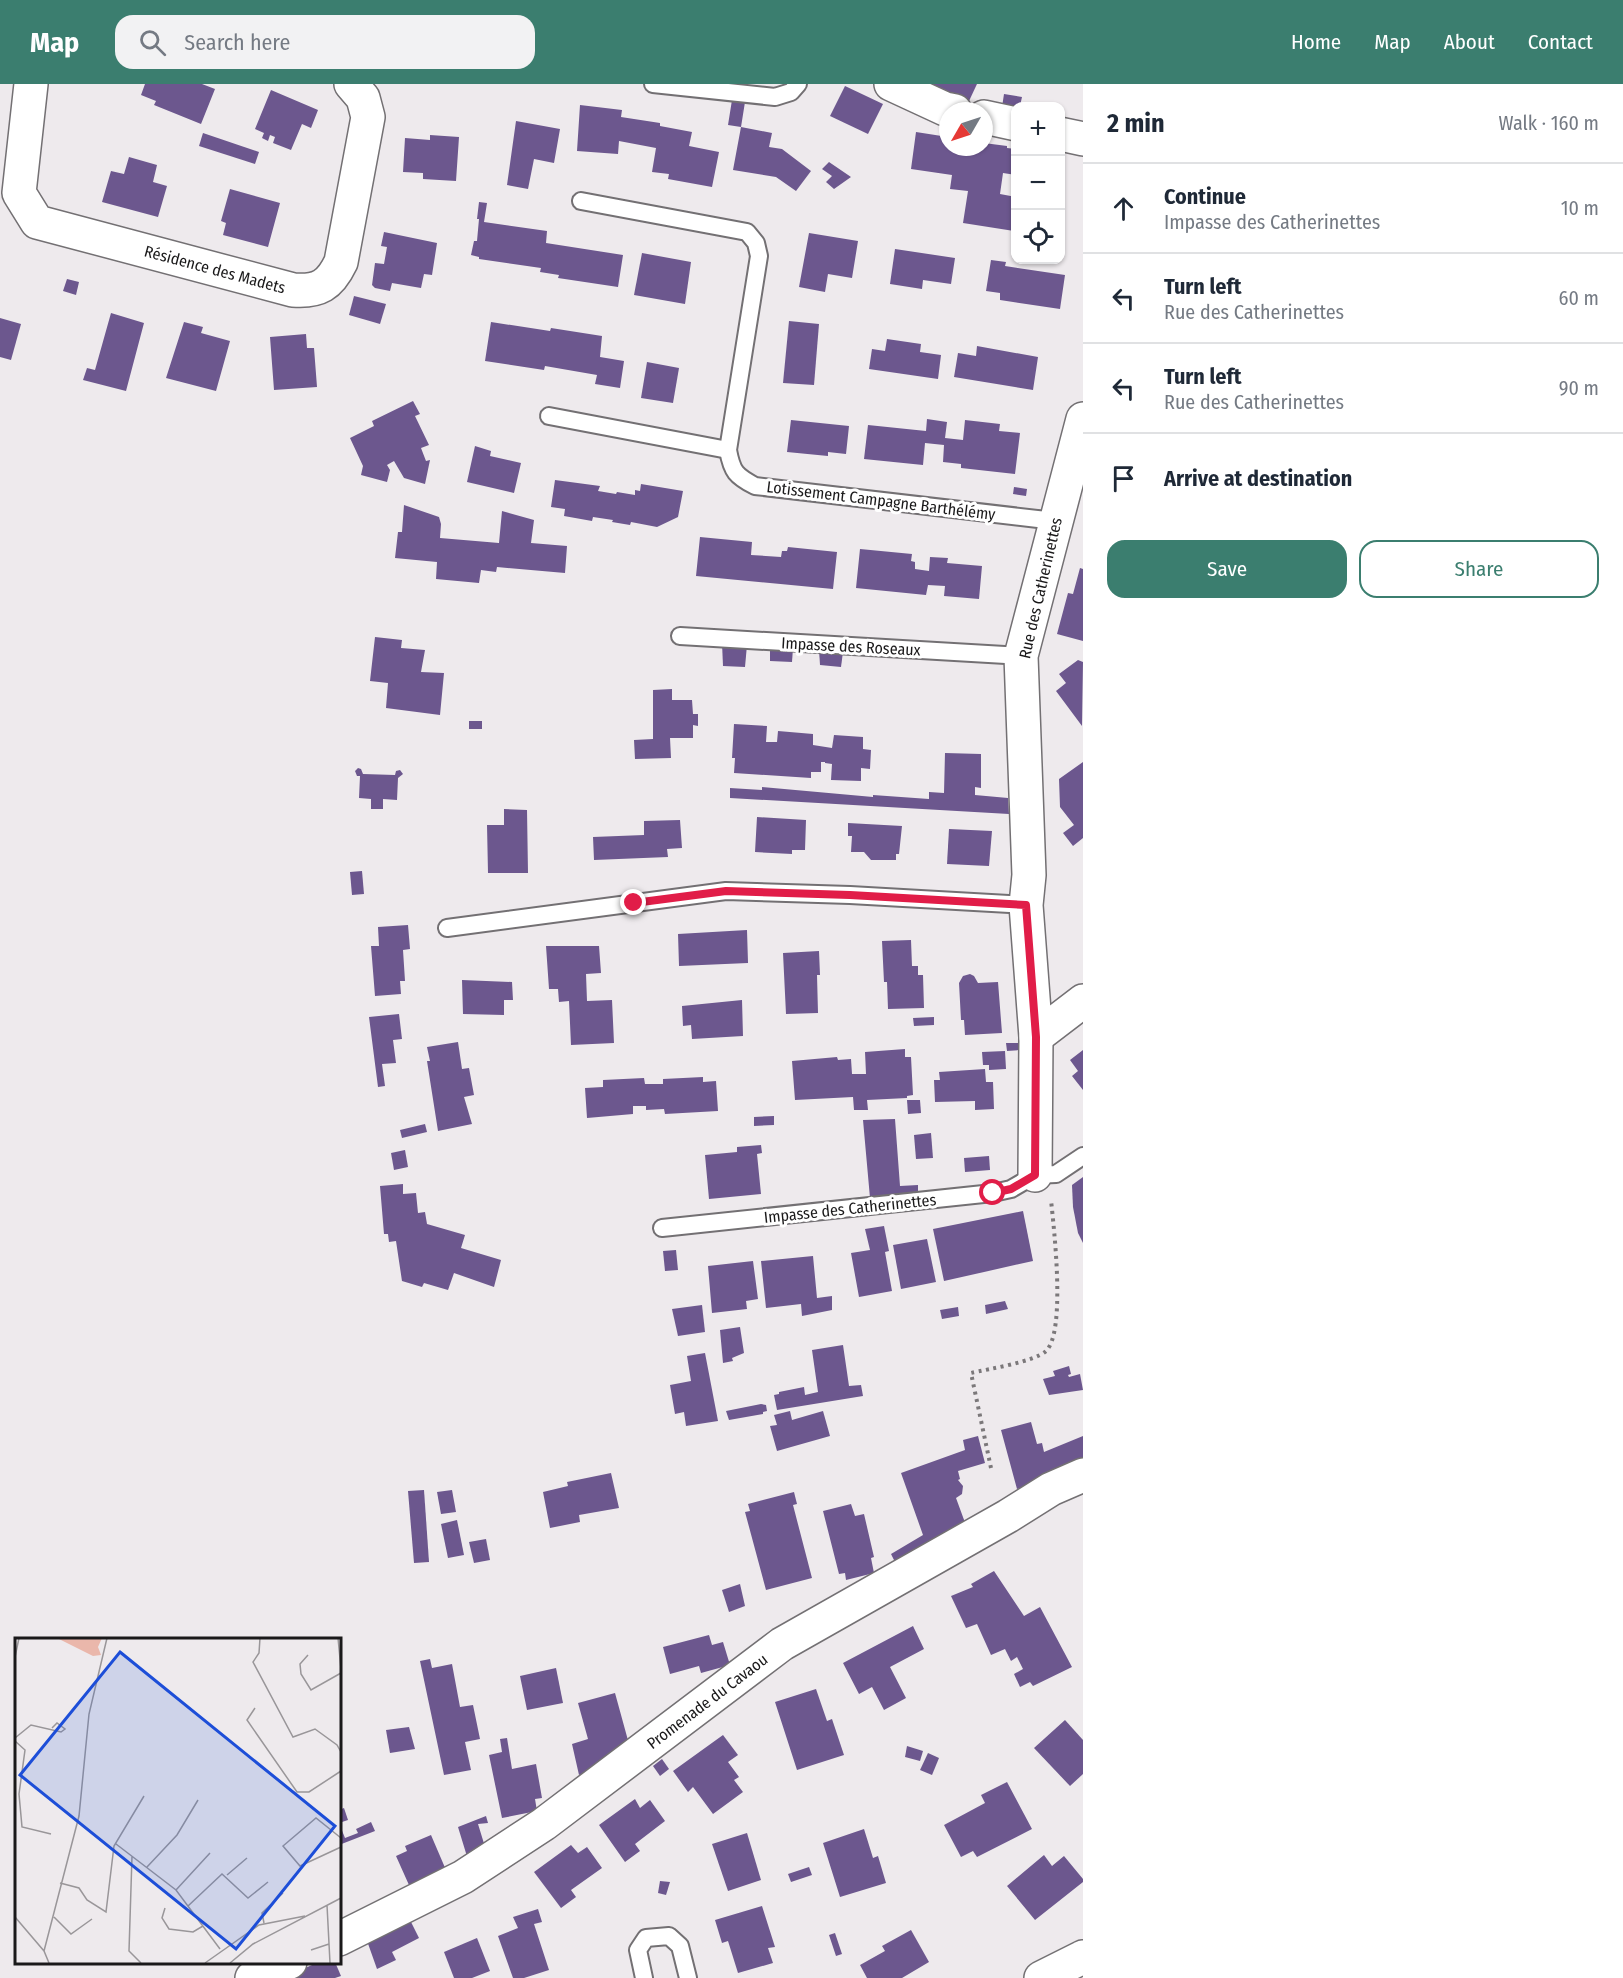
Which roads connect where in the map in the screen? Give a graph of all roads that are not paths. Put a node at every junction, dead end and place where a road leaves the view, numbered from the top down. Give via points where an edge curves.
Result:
1 (31, 84) edge
2 (351, 84) edge
3 (653, 84) edge
4 (798, 84) edge
5 (891, 84) edge
6 (939, 106) edge
7 (993, 119) edge
8 (1011, 123) edge
9 (1065, 135) edge
10 (1083, 139) edge
11 (581, 201) dead end
12 (549, 416) dead end
13 (1083, 419) edge
14 (729, 450) junction
15 (1055, 521) junction
16 (680, 636) dead end
17 (1021, 656) junction
18 (1026, 905) junction
19 (447, 928) dead end
20 (1083, 1001) edge
21 (1036, 1037) junction
22 (1083, 1156) edge
23 (1035, 1175) junction
24 (662, 1228) dead end
25 (1083, 1475) edge
26 (340, 1938) edge
27 (1083, 1957) edge
28 (288, 1963) edge
29 (252, 1978) edge
30 (644, 1978) edge
31 (688, 1978) edge
32 (1041, 1978) edge

1 - 2 street, Résidence des Madets via 19,193 37,222 309,291 333,278 341,262 368,117 363,98
3 - 4 lane via 775,97 791,92
5 - 6 street
7 - 8 street
9 - 10 street
11 - 14 lane, Lotissement Campagne Barthélémy via 747,232 756,243 759,256
12 - 14 lane
13 - 15 street, Rue des Catherinettes
14 - 15 lane, Lotissement Campagne Barthélémy via 731,467 740,478 755,486
15 - 17 street, Rue des Catherinettes
16 - 17 lane, Impasse des Roseaux
17 - 18 street, Rue des Catherinettes via 1029,875
18 - 19 lane via 726,891
18 - 21 street, Rue des Catherinettes
20 - 21 street
21 - 23 street, Rue des Catherinettes
22 - 23 lane, Impasse des Catherinettes via 1056,1174
23 - 24 lane, Impasse des Catherinettes via 1011,1189 993,1193
25 - 26 street, Promenade du Cavaou via 782,1644 535,1830 463,1877
27 - 32 street
28 - 29 street
30 - 31 lane via 638,1950 646,1938 669,1936 680,1946

